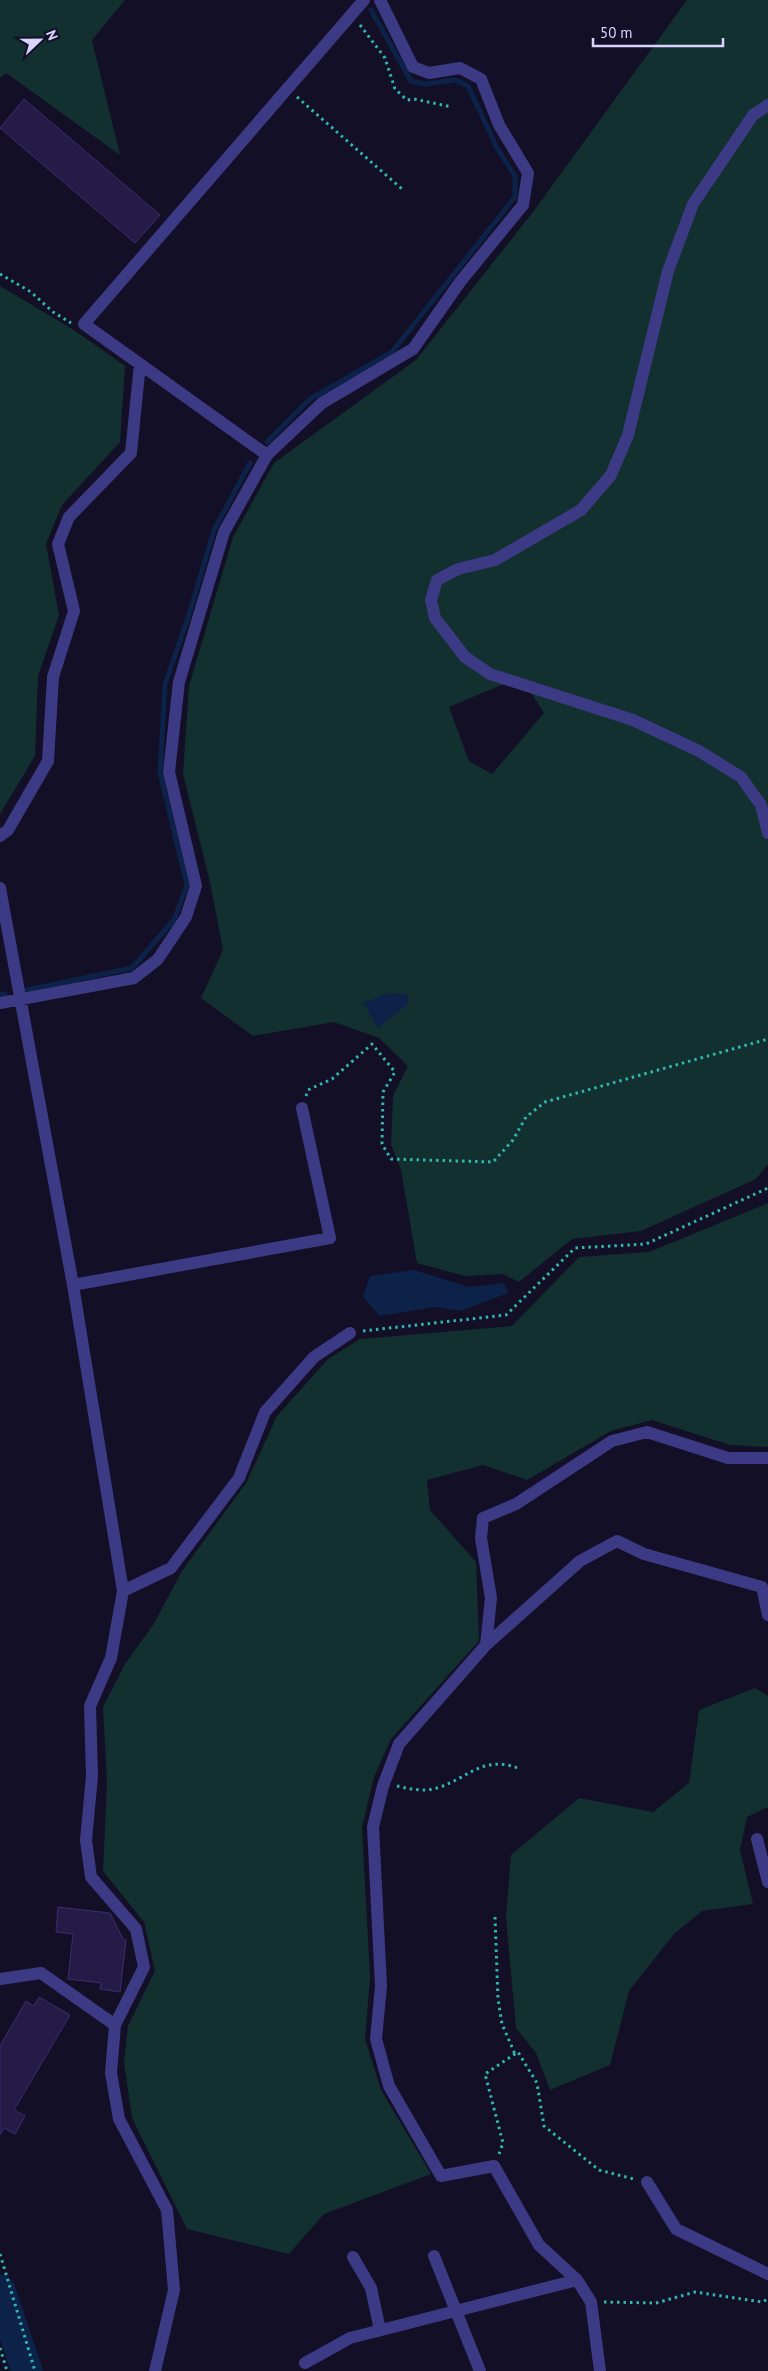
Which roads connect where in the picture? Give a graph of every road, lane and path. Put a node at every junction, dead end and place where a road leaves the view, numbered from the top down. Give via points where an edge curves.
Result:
1 (364, 0) edge
2 (380, 0) edge
3 (352, 14) junction
4 (287, 88) junction
5 (768, 106) edge
6 (452, 108) dead end
7 (402, 189) dead end
8 (0, 274) edge
9 (84, 324) junction
10 (140, 364) junction
11 (267, 455) junction
12 (768, 833) edge
13 (0, 836) edge
14 (0, 888) edge
15 (20, 999) junction
16 (0, 1003) edge
17 (768, 1039) edge
18 (302, 1108) joint
19 (768, 1188) edge
20 (73, 1284) junction
21 (350, 1333) joint
22 (768, 1458) edge
23 (123, 1591) junction
24 (768, 1615) edge
25 (486, 1646) junction
26 (518, 1768) dead end
27 (384, 1783) junction
28 (757, 1839) dead end
29 (768, 1882) edge
30 (495, 1917) dead end
31 (0, 1979) edge
32 (116, 2025) junction
33 (514, 2054) junction
34 (494, 2166) junction
35 (647, 2182) joint
36 (0, 2254) edge
37 (434, 2256) dead end
38 (353, 2257) dead end
39 (768, 2274) edge
40 (577, 2280) junction
41 (768, 2299) edge
42 (591, 2302) junction
43 (455, 2311) junction
44 (380, 2330) junction
45 (0, 2348) edge
46 (305, 2363) dead end
47 (7, 2371) edge
48 (35, 2371) edge
49 (155, 2371) edge
50 (480, 2371) edge
51 (600, 2371) edge

1 - 3 street
2 - 11 street via 413,66 429,73 460,68 481,79 499,125 528,173 523,205 460,282 413,349 322,403
3 - 4 street
3 - 6 path via 385,58 395,89 407,100
4 - 7 path
4 - 9 street
5 - 12 street via 753,115 693,204 668,270 628,435 611,475 581,510 495,560 458,569 437,580 431,600 435,618 465,657 490,674 634,720 699,751 741,777 761,805
8 - 9 path via 31,292 64,320
9 - 10 street
10 - 11 street
10 - 13 street via 131,453 69,517 58,544 74,611 53,677 48,761 8,830
11 - 15 street via 224,532 179,682 169,772 196,886 186,916 158,959 134,978
14 - 15 street
15 - 16 street
15 - 20 street
17 - 18 path via 545,1102 526,1117 513,1140 493,1162 390,1159 382,1144 383,1092 395,1072 372,1044 332,1079 308,1090
18 - 20 street via 330,1238
19 - 21 path via 646,1244 575,1248 506,1315
20 - 23 street
21 - 23 street via 314,1357 265,1412 239,1478 171,1568
22 - 25 street via 728,1458 647,1432 612,1441 516,1504 483,1518 480,1538 491,1598
23 - 32 street via 111,1658 90,1706 92,1776 86,1840 91,1878 136,1929 144,1968
24 - 25 street via 762,1587 644,1554 617,1541 580,1560
25 - 27 street via 399,1744
26 - 27 path via 505,1764 481,1766 436,1788 422,1790
27 - 34 street via 372,1827 381,1986 376,2040 389,2086 441,2176
28 - 29 street
30 - 33 path via 498,1999 502,2024
31 - 32 street via 41,1973
32 - 49 street via 111,2073 119,2119 168,2210 174,2290
33 - 34 path via 485,2074 503,2143
33 - 35 path via 518,2052 537,2083 544,2126 599,2170
34 - 40 street via 539,2246
35 - 39 street via 676,2229
36 - 48 path
37 - 43 street
38 - 44 street via 371,2288
40 - 42 street
40 - 43 street
41 - 42 path via 762,2302 695,2292 656,2303
42 - 51 street
43 - 44 street
43 - 50 street
44 - 46 street via 350,2338
45 - 47 path

